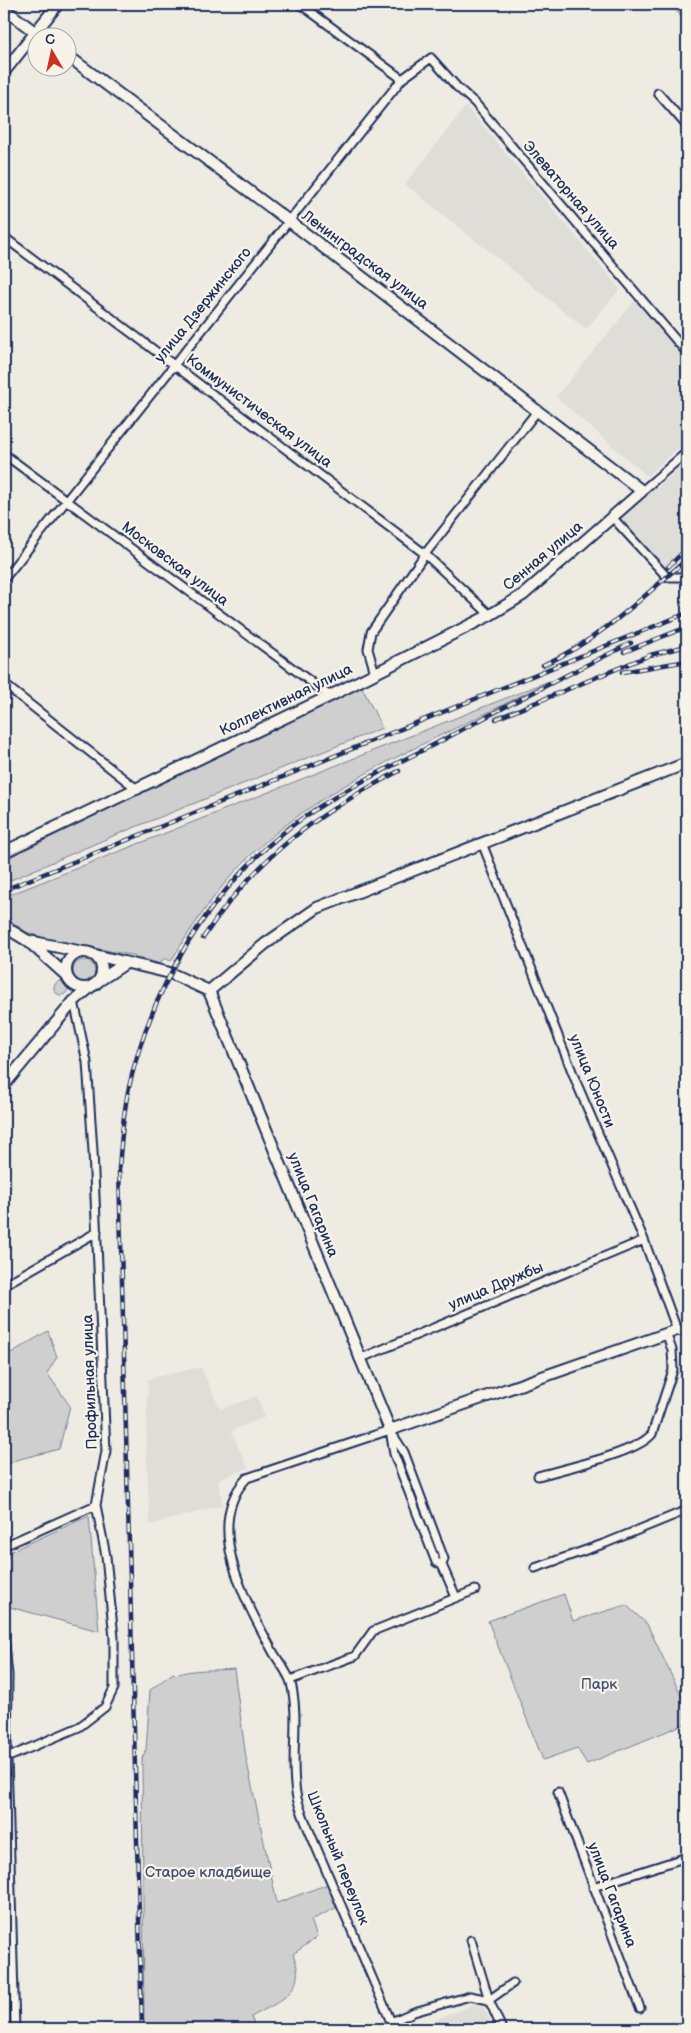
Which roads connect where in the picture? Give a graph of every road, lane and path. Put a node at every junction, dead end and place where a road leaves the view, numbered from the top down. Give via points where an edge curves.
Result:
1 (58, 4) edge
2 (300, 4) edge
3 (4, 9) edge
4 (30, 28) edge
5 (43, 28) edge
6 (28, 47) edge
7 (431, 58) joint
8 (78, 63) edge
9 (4, 72) edge
10 (402, 79) junction
11 (658, 93) dead end
12 (687, 126) edge
13 (289, 221) junction
14 (4, 237) edge
15 (687, 353) edge
16 (174, 363) junction
17 (538, 410) junction
18 (687, 452) edge
19 (4, 454) edge
20 (642, 491) junction
21 (66, 500) junction
22 (612, 517) junction
23 (425, 554) junction
24 (687, 577) edge
25 (4, 579) edge
26 (490, 615) junction
27 (375, 673) junction
28 (4, 684) edge
29 (330, 696) junction
30 (687, 763) edge
31 (138, 790) junction
32 (482, 843) junction
33 (4, 852) edge
34 (4, 923) edge
35 (28, 941) junction
36 (89, 953) junction
37 (126, 963) junction
38 (69, 980) junction
39 (94, 984) junction
40 (209, 991) junction
41 (74, 1001) junction
42 (4, 1085) edge
43 (97, 1232) junction
44 (644, 1240) junction
45 (4, 1286) edge
46 (682, 1330) edge
47 (666, 1333) junction
48 (359, 1359) junction
49 (390, 1430) junction
50 (538, 1476) dead end
51 (96, 1505) junction
52 (687, 1510) edge
53 (4, 1546) edge
54 (535, 1568) dead end
55 (475, 1590) dead end
56 (456, 1597) junction
57 (4, 1636) edge
58 (290, 1680) junction
59 (5, 1759) edge
60 (558, 1792) dead end
61 (687, 1857) edge
62 (593, 1887) junction
63 (470, 1940) dead end
64 (513, 1983) dead end
65 (489, 2000) junction
66 (640, 2008) dead end
67 (392, 2026) edge
68 (15, 2029) edge
69 (502, 2029) edge

1 - 5 main road
2 - 10 street
3 - 4 main road
6 - 9 main road
7 - 10 street, улица Дзержинского
7 - 15 street, Элеваторная улица via 475,103
8 - 13 main road, Ленинградская улица
10 - 13 street, улица Дзержинского
11 - 12 street
13 - 16 street, улица Дзержинского
13 - 17 main road, Ленинградская улица
14 - 16 street, Коммунистическая улица
16 - 21 street, улица Дзержинского
16 - 23 street, Коммунистическая улица
17 - 20 main road, Ленинградская улица
17 - 23 street, Коллективная улица
18 - 20 street, Сенная улица
19 - 21 street, Московская улица
20 - 22 main road, Сенная улица
21 - 25 street, улица Дзержинского
21 - 29 street, Московская улица
22 - 24 street via 667,577
22 - 26 main road, Сенная улица via 523,595
23 - 26 street, Коммунистическая улица
23 - 27 street, Коллективная улица via 371,632 368,648
26 - 27 main road, Сенная улица
27 - 29 main road, Коллективная улица
28 - 31 street
29 - 31 main road, Коллективная улица
30 - 32 main road
31 - 33 main road, Коллективная улица
32 - 40 main road via 317,908 265,944
32 - 44 street, улица Юности via 577,1084
34 - 35 main road
35 - 36 main road
35 - 38 main road
36 - 37 main road
36 - 38 main road via 78,953 70,958 66,968
36 - 39 main road via 98,959 101,967 101,976
37 - 39 main road
37 - 40 main road via 170,973
38 - 39 main road via 81,988
38 - 41 main road
39 - 41 main road
40 - 48 main road, улица Гагарина
41 - 42 main road
41 - 43 street, Профильная улица via 87,1062
43 - 45 street
43 - 51 street, Профильная улица via 106,1451
44 - 46 street, улица Юности
44 - 48 street, улица Дружбы
46 - 47 main road
47 - 49 main road
47 - 50 street via 672,1350 672,1370 654,1428 646,1441 608,1456
48 - 49 main road, улица Гагарина
49 - 56 street, улица Гагарина via 404,1452
49 - 58 street, Школьный переулок via 247,1478 240,1484 231,1504 230,1554 239,1585
51 - 53 street
51 - 59 street, Профильная улица via 106,1556 114,1638 114,1688 105,1707 79,1728
52 - 54 street
55 - 56 street
56 - 58 street via 373,1631 355,1656
57 - 59 street via 8,1675
58 - 67 street, Школьный переулок via 296,1793
59 - 68 street
60 - 62 street, улица Гагарина
61 - 62 street
62 - 66 street, улица Гагарина
63 - 65 street
64 - 65 street
65 - 67 street, Школьный переулок via 470,1996 414,2012
65 - 69 street

